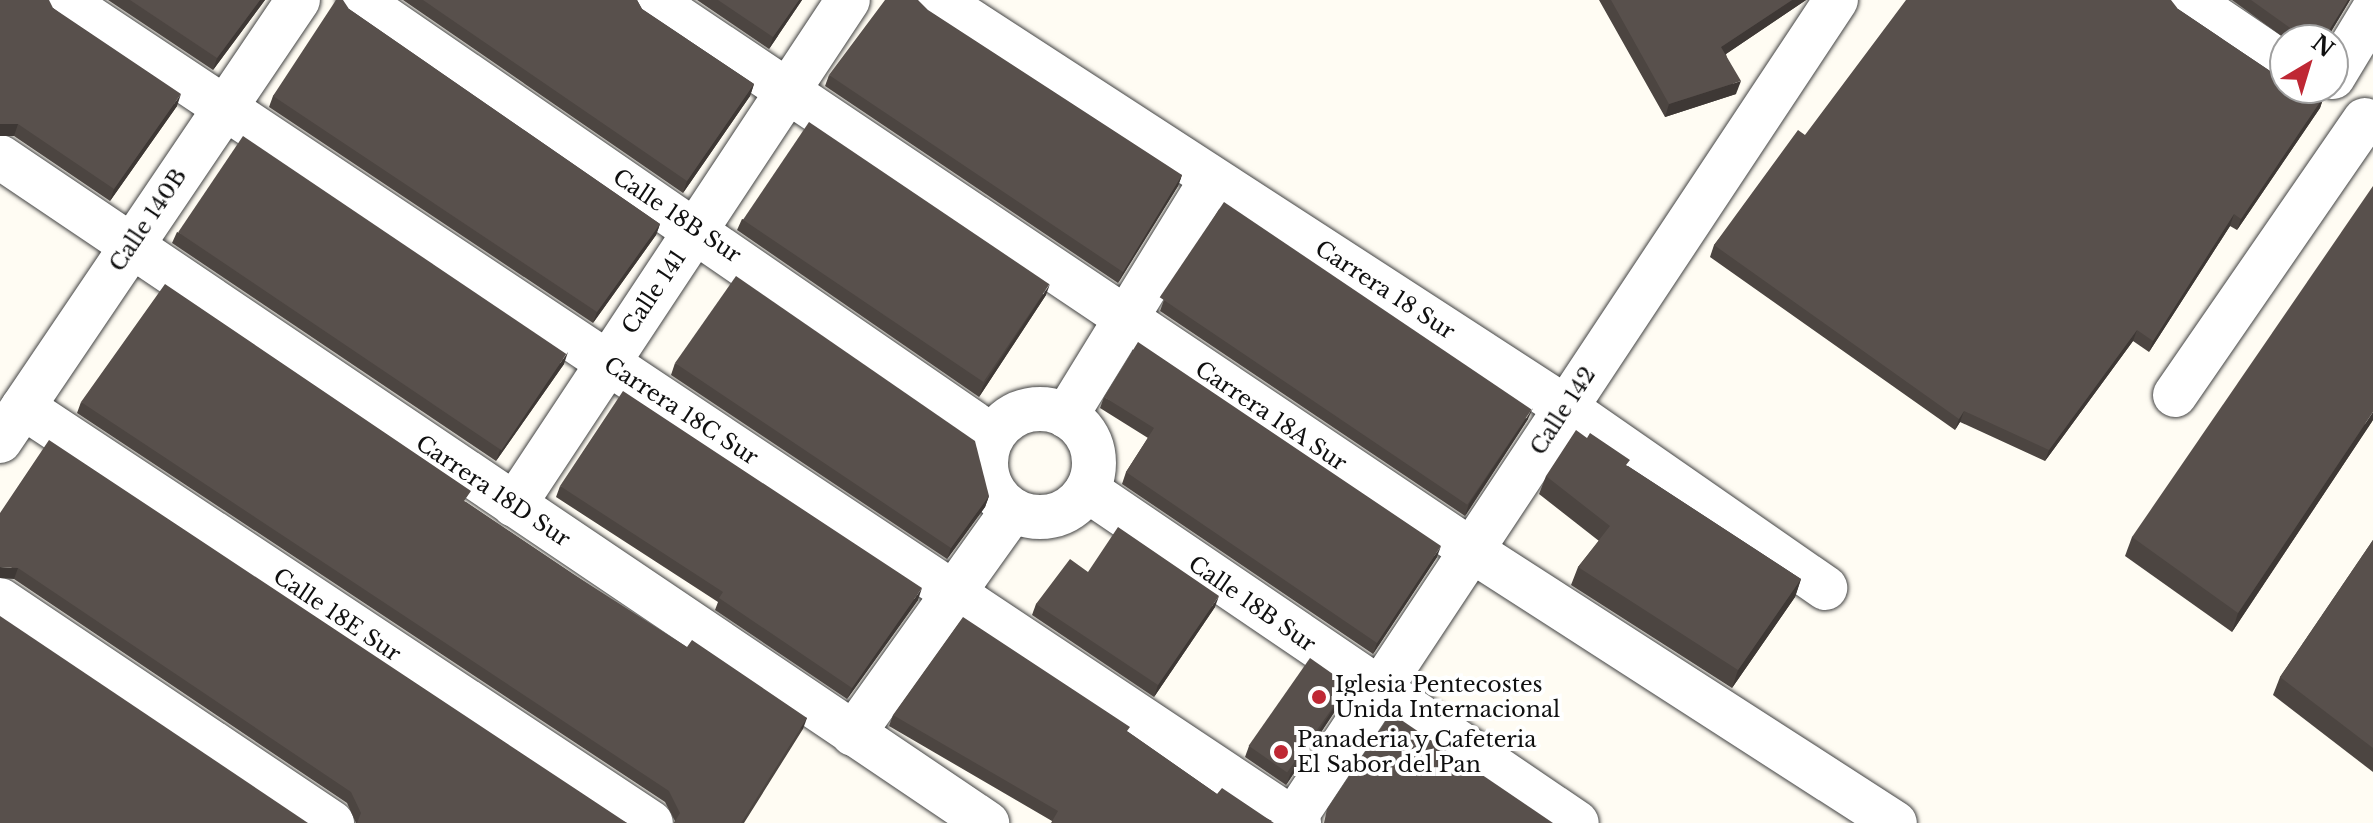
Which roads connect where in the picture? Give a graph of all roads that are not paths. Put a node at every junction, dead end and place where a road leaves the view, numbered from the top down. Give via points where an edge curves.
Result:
1 (63, 0) edge
2 (298, 0) edge
3 (359, 0) edge
4 (652, 0) edge
5 (848, 0) edge
6 (938, 0) edge
7 (1836, 0) edge
8 (2189, 0) edge
9 (2373, 11) edge
10 (2349, 49) edge
11 (2269, 54) edge
12 (788, 91) junction
13 (2348, 104) edge
14 (224, 107) junction
15 (2369, 122) edge
16 (0, 157) edge
17 (1212, 179) junction
18 (697, 228) junction
19 (130, 246) junction
20 (1126, 319) junction
21 (607, 362) junction
22 (2175, 395) dead end
23 (1565, 407) junction
24 (1066, 416) junction
25 (11, 424) edge
26 (992, 436) junction
27 (1087, 490) junction
28 (514, 505) junction
29 (1013, 510) junction
30 (1471, 550) junction
31 (1825, 588) dead end
32 (957, 591) junction
33 (0, 600) edge
34 (1377, 691) junction
35 (853, 734) junction
36 (1294, 822) edge
37 (332, 823) edge
38 (651, 823) edge
39 (987, 823) edge
40 (1577, 823) edge
41 (1895, 823) edge

1 - 14 street, Carrera 18C Sur
2 - 14 street, Calle 140B
3 - 18 street, Calle 18B Sur
4 - 12 street, Carrera 18A Sur
5 - 12 street, Calle 141
6 - 17 street, Carrera 18 Sur
7 - 23 street, Calle 142
8 - 11 street
9 - 10 street
12 - 18 street, Calle 141
12 - 20 street, Carrera 18A Sur
13 - 15 street
14 - 19 street, Calle 140B
14 - 21 street, Carrera 18C Sur
15 - 22 street
16 - 19 street, Carrera 18D Sur
17 - 20 street
17 - 23 street, Carrera 18 Sur
18 - 21 street, Calle 141
18 - 26 street, Calle 18B Sur
19 - 25 street, Calle 140B
19 - 28 street, Carrera 18D Sur
20 - 24 street
20 - 30 street, Carrera 18A Sur
21 - 28 street, Calle 141
21 - 32 street, Carrera 18C Sur
23 - 30 street, Calle 142
23 - 31 street, Carrera 18 Sur
24 - 26 street via 1046,409 1025,410
24 - 27 street via 1083,429 1092,449 1094,470
25 - 38 street, Calle 18E Sur
26 - 29 street via 985,456 987,477 996,497
27 - 29 street via 1054,516 1035,518
27 - 34 street, Calle 18B Sur
28 - 35 street, Carrera 18D Sur
29 - 32 street
30 - 34 street, Calle 142
30 - 41 street, Carrera 18A Sur
32 - 35 street
32 - 36 street, Carrera 18C Sur
33 - 37 street
34 - 36 street, Calle 142
34 - 40 street, Calle 18B Sur
35 - 39 street, Carrera 18D Sur

